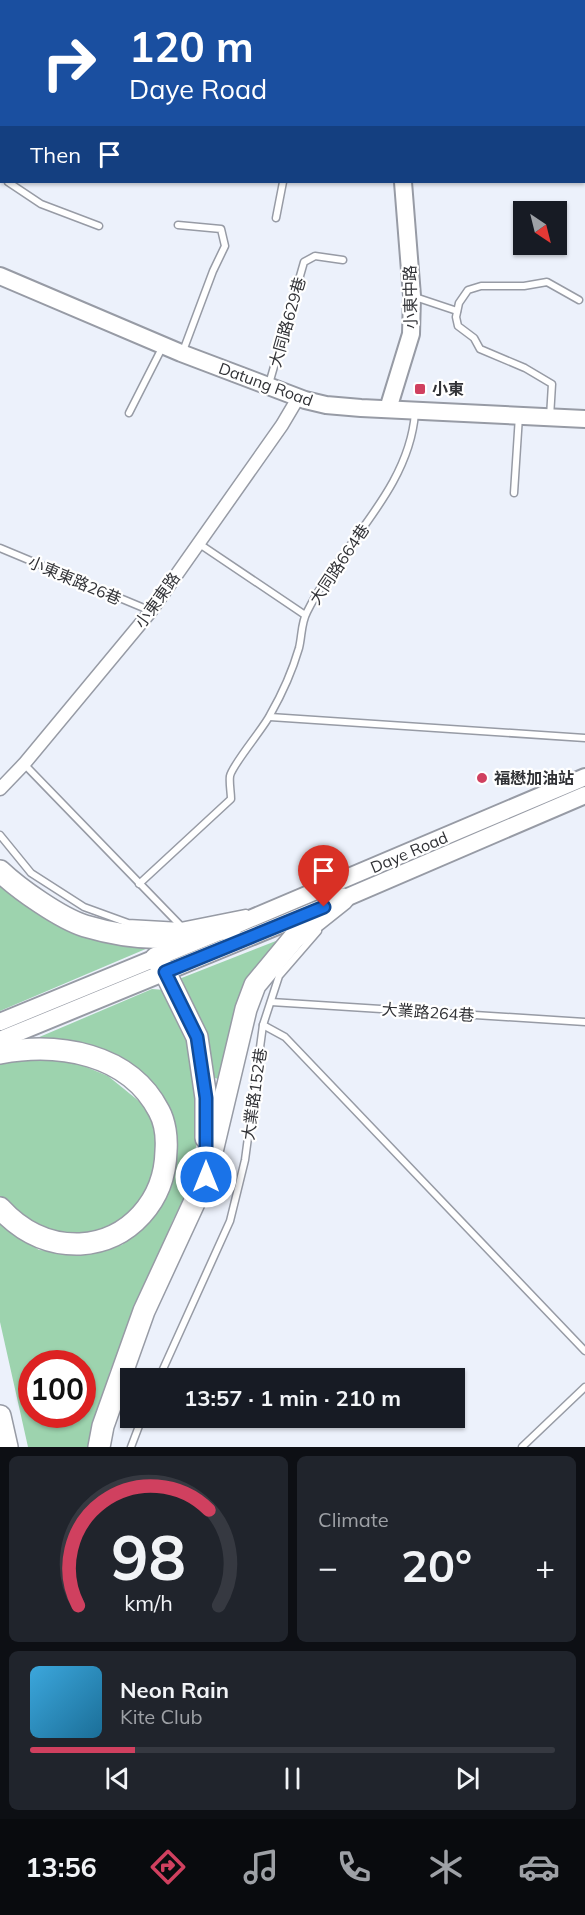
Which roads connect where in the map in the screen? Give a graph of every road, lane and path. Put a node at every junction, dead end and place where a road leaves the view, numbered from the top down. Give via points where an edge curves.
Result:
1 (10, 183) edge
2 (283, 183) edge
3 (403, 183) edge
4 (276, 218) dead end
5 (178, 225) dead end
6 (99, 226) dead end
7 (343, 260) dead end
8 (0, 276) edge
9 (412, 296) junction
10 (579, 300) dead end
11 (457, 311) junction
12 (163, 346) junction
13 (182, 353) junction
14 (268, 387) junction
15 (298, 398) junction
16 (388, 409) junction
17 (416, 410) junction
18 (129, 413) dead end
19 (519, 416) junction
20 (550, 417) junction
21 (585, 419) edge
22 (514, 493) dead end
23 (197, 543) junction
24 (0, 548) edge
25 (151, 611) junction
26 (305, 615) junction
27 (270, 717) junction
28 (585, 738) edge
29 (24, 764) junction
30 (585, 777) edge
31 (0, 789) edge
32 (585, 795) edge
33 (0, 835) edge
34 (0, 871) edge
35 (139, 884) junction
36 (346, 903) junction
37 (278, 907) junction
38 (181, 926) junction
39 (321, 926) dead end
40 (231, 927) junction
41 (161, 965) junction
42 (271, 1002) junction
43 (0, 1022) edge
44 (585, 1022) edge
45 (263, 1025) junction
46 (0, 1040) edge
47 (0, 1053) edge
48 (206, 1177) junction
49 (0, 1208) edge
50 (585, 1352) edge
51 (164, 1368) edge
52 (585, 1387) edge
53 (0, 1416) edge
54 (138, 1428) edge
55 (7, 1447) edge
56 (99, 1447) edge
57 (131, 1447) edge
58 (522, 1447) edge

1 - 6 lane via 41,204
2 - 4 lane
3 - 9 main road, 小東中路
5 - 13 lane via 221,229 225,246
7 - 14 lane, 大同路629巷 via 315,256 304,262
8 - 12 main road, Datung Road
9 - 11 lane
9 - 16 main road, 小東中路 via 411,334
10 - 11 lane via 547,282 482,285 468,290
11 - 20 lane via 458,327 474,338 480,349 552,384
12 - 13 main road, Datung Road
12 - 18 lane
13 - 14 main road, Datung Road
14 - 15 main road, Datung Road
15 - 16 main road, Datung Road via 326,405
15 - 23 street, 小東東路
16 - 17 main road, Datung Road
17 - 19 main road, Datung Road
17 - 26 lane, 大同路664巷 via 414,432 399,469 377,509
19 - 20 main road, Datung Road
19 - 22 lane
20 - 21 main road, Datung Road
23 - 25 street, 小東東路
23 - 26 lane
24 - 25 lane, 小東東路26巷
25 - 29 street, 小東東路
26 - 27 lane, 大同路664巷 via 289,677
27 - 28 lane
27 - 35 lane, 大同路664巷 via 230,774 231,799
29 - 31 street, 小東東路
29 - 35 lane
30 - 37 main road, Daye Road
32 - 36 main road, Daye Road via 385,880
33 - 38 lane via 31,873 84,907 128,924
34 - 40 highway via 16,886 83,926 128,935 171,937
35 - 38 lane
36 - 41 main road, Daye Road
36 - 48 highway via 294,938 255,985
37 - 38 lane
37 - 40 main road, Daye Road
39 - 42 lane, 大業路152巷 via 279,976
40 - 41 main road, Daye Road
41 - 43 main road, Daye Road
41 - 46 main road, Daye Road
41 - 48 highway via 197,1037 206,1098
42 - 44 lane, 大業路264巷
42 - 45 lane, 大業路152巷
45 - 50 lane via 285,1037
45 - 51 lane, 大業路152巷 via 245,1160 230,1221
47 - 49 highway via 21,1049 64,1050 95,1057 136,1080 160,1112 166,1142 163,1174 148,1210 118,1234 101,1241 64,1244 42,1239 23,1229
48 - 56 highway via 144,1311
52 - 58 lane
53 - 55 highway
54 - 57 lane

